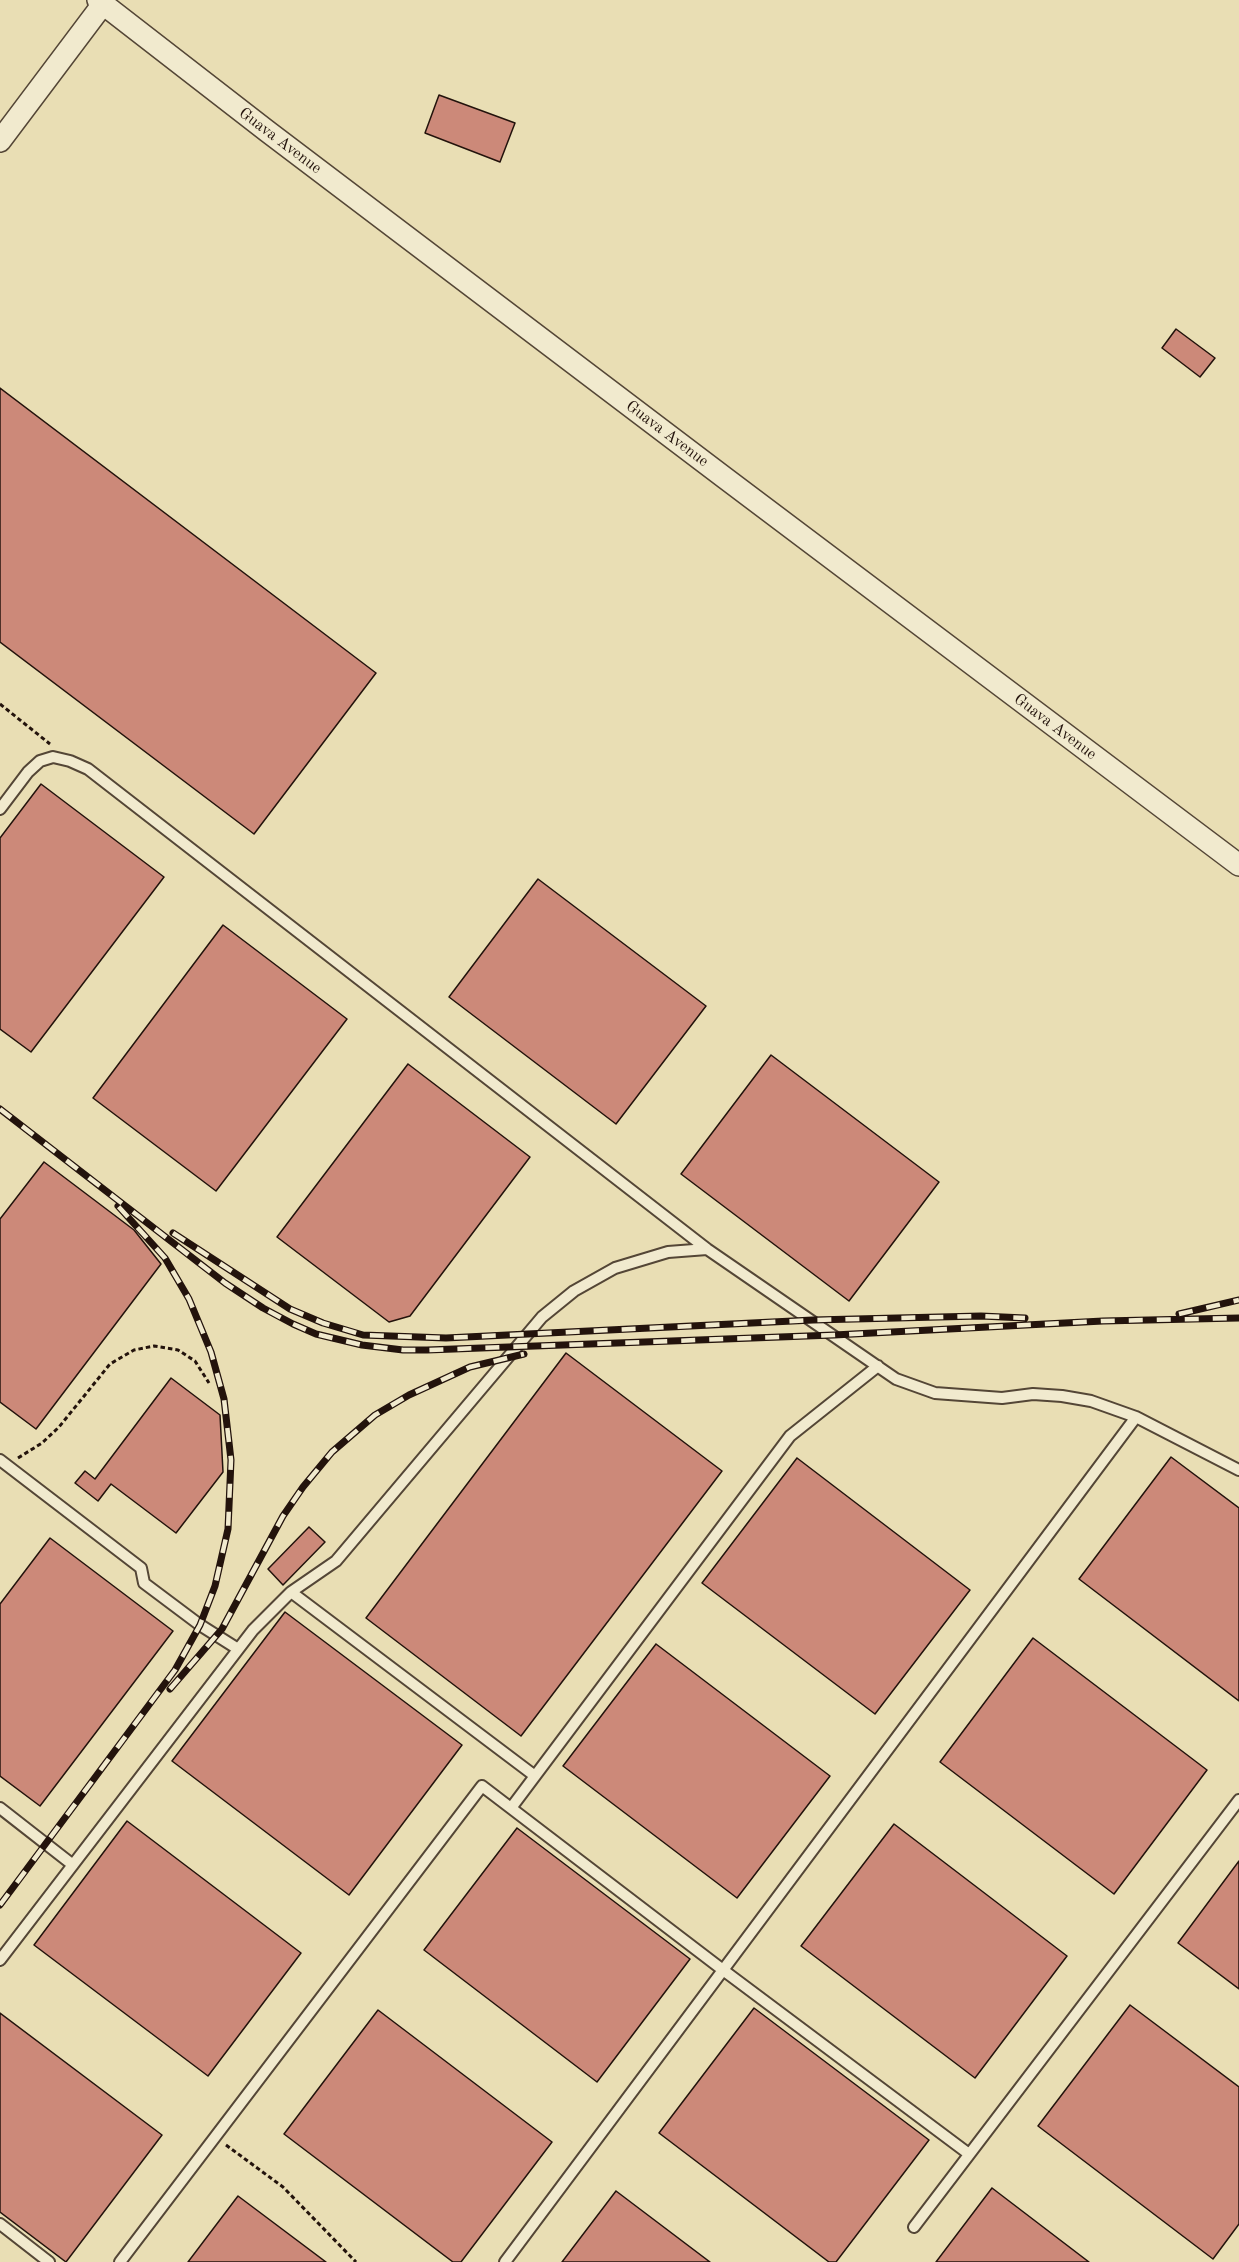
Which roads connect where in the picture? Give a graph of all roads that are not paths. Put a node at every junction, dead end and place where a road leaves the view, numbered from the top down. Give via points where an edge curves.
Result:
1 (102, 1) edge
2 (0, 141) edge
3 (0, 809) edge
4 (1239, 866) edge
5 (706, 1249) junction
6 (878, 1366) junction
7 (1136, 1417) junction
8 (3, 1463) edge
9 (1239, 1470) edge
10 (291, 1593) junction
11 (238, 1649) junction
12 (535, 1776) junction
13 (1239, 1800) edge
14 (0, 1808) edge
15 (511, 1808) junction
16 (73, 1864) junction
17 (0, 1960) edge
18 (723, 1970) junction
19 (969, 2154) junction
20 (0, 2224) edge
21 (914, 2227) dead end
22 (49, 2262) edge
23 (120, 2262) edge
24 (505, 2262) edge

1 - 2 street
1 - 4 street, Guava Avenue via 267,131
3 - 5 lane via 40,760 53,757 88,770
5 - 6 lane
5 - 10 lane via 669,1252 615,1268 574,1291 542,1317 336,1561
6 - 7 lane via 896,1379 935,1393 1002,1398 1062,1396 1091,1401
6 - 12 lane via 790,1436
7 - 9 lane
7 - 18 lane
8 - 11 lane via 141,1569 144,1583
10 - 11 lane
10 - 12 lane
11 - 16 lane
12 - 15 lane
13 - 19 lane
14 - 16 lane
15 - 18 lane
15 - 23 lane via 482,1786
16 - 17 lane
18 - 19 lane
18 - 24 lane
19 - 21 lane
20 - 22 lane

